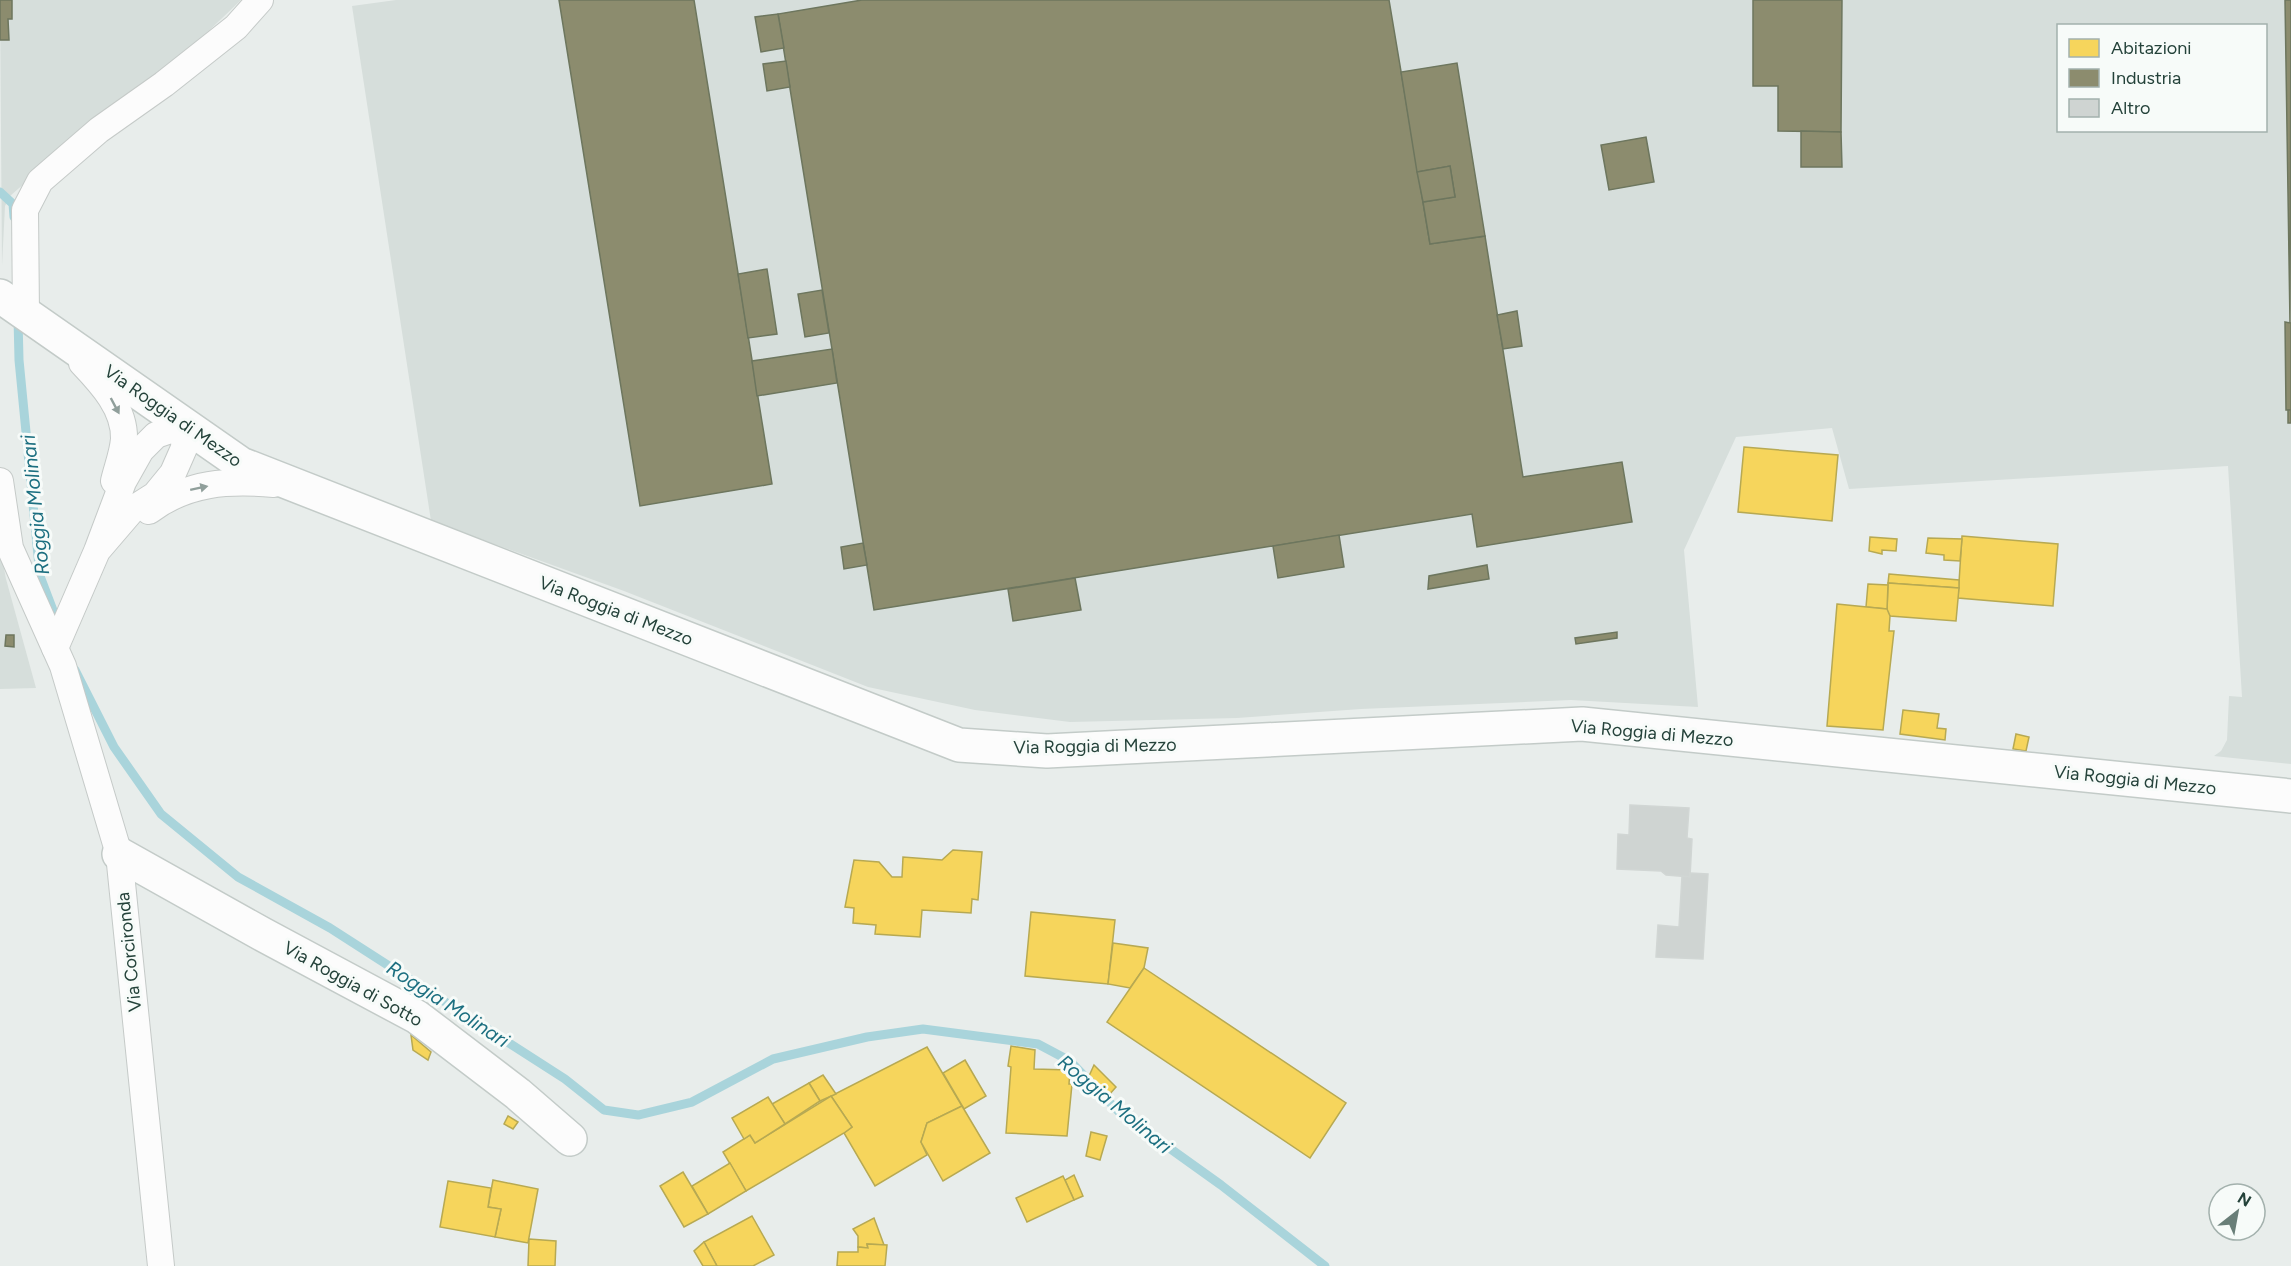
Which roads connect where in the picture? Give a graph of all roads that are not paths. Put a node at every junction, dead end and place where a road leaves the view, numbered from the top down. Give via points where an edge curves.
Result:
1 (260, 0) edge
2 (21, 311) edge
3 (185, 425) junction
4 (0, 481) edge
5 (294, 485) junction
6 (97, 551) junction
7 (55, 648) junction
8 (2291, 796) edge
9 (119, 854) junction
10 (570, 1139) dead end
11 (161, 1266) edge

1 - 2 street via 236,27 99,130 40,181 25,210
2 - 3 street, Via Roggia di Mezzo
2 -> 6 street via 95,376 118,409 124,439
3 - 5 street, Via Roggia di Mezzo via 241,464
3 - 6 street via 184,448 172,473
3 - 6 street via 156,435 141,450 123,482
4 - 7 street, Via Corcironda via 10,548
6 -> 5 street via 159,503 192,489 235,481
5 - 8 street, Via Roggia di Mezzo via 959,745 1047,751 1582,724
6 - 7 street
7 - 9 street, Via Corcironda
9 - 10 street, Via Roggia di Sotto via 417,1017
9 - 11 street, Via Corcironda

